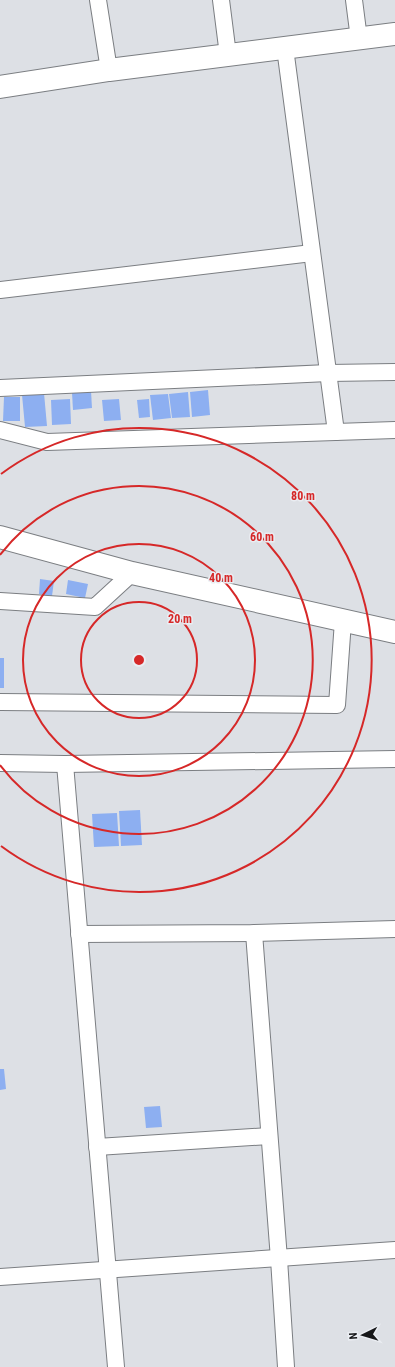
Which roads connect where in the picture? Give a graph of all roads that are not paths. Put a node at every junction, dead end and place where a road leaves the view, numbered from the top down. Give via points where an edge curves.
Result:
1 (98, 0) edge
2 (220, 0) edge
3 (354, 0) edge
4 (395, 34) edge
5 (359, 39) junction
6 (285, 48) junction
7 (228, 55) junction
8 (110, 70) junction
9 (0, 87) edge
10 (312, 253) junction
11 (0, 290) edge
12 (395, 372) edge
13 (328, 373) junction
14 (0, 388) edge
15 (0, 430) edge
16 (395, 430) edge
17 (336, 432) junction
18 (0, 537) edge
19 (132, 573) junction
20 (0, 601) edge
21 (343, 621) junction
22 (395, 632) edge
23 (0, 702) edge
24 (395, 759) edge
25 (0, 763) edge
26 (65, 764) junction
27 (395, 929) edge
28 (254, 933) junction
29 (79, 934) junction
30 (269, 1136) junction
31 (97, 1147) junction
32 (395, 1250) edge
33 (279, 1259) junction
34 (108, 1270) junction
35 (0, 1277) edge
36 (116, 1367) edge
37 (286, 1367) edge

1 - 8 street
2 - 7 street
3 - 5 street
4 - 5 street
5 - 6 street
6 - 7 street
6 - 10 street
7 - 8 street
8 - 9 street
10 - 11 street
10 - 13 street
12 - 13 street
13 - 14 street
13 - 17 street
15 - 17 street via 47,442
16 - 17 street
18 - 19 street
19 - 20 street via 95,607
19 - 21 street
21 - 22 street
21 - 23 street via 337,705
24 - 26 street
25 - 26 street
26 - 29 street
27 - 28 street
28 - 29 street
28 - 30 street
29 - 31 street
30 - 31 street
30 - 33 street
31 - 34 street
32 - 33 street
33 - 34 street
33 - 37 street
34 - 35 street
34 - 36 street

